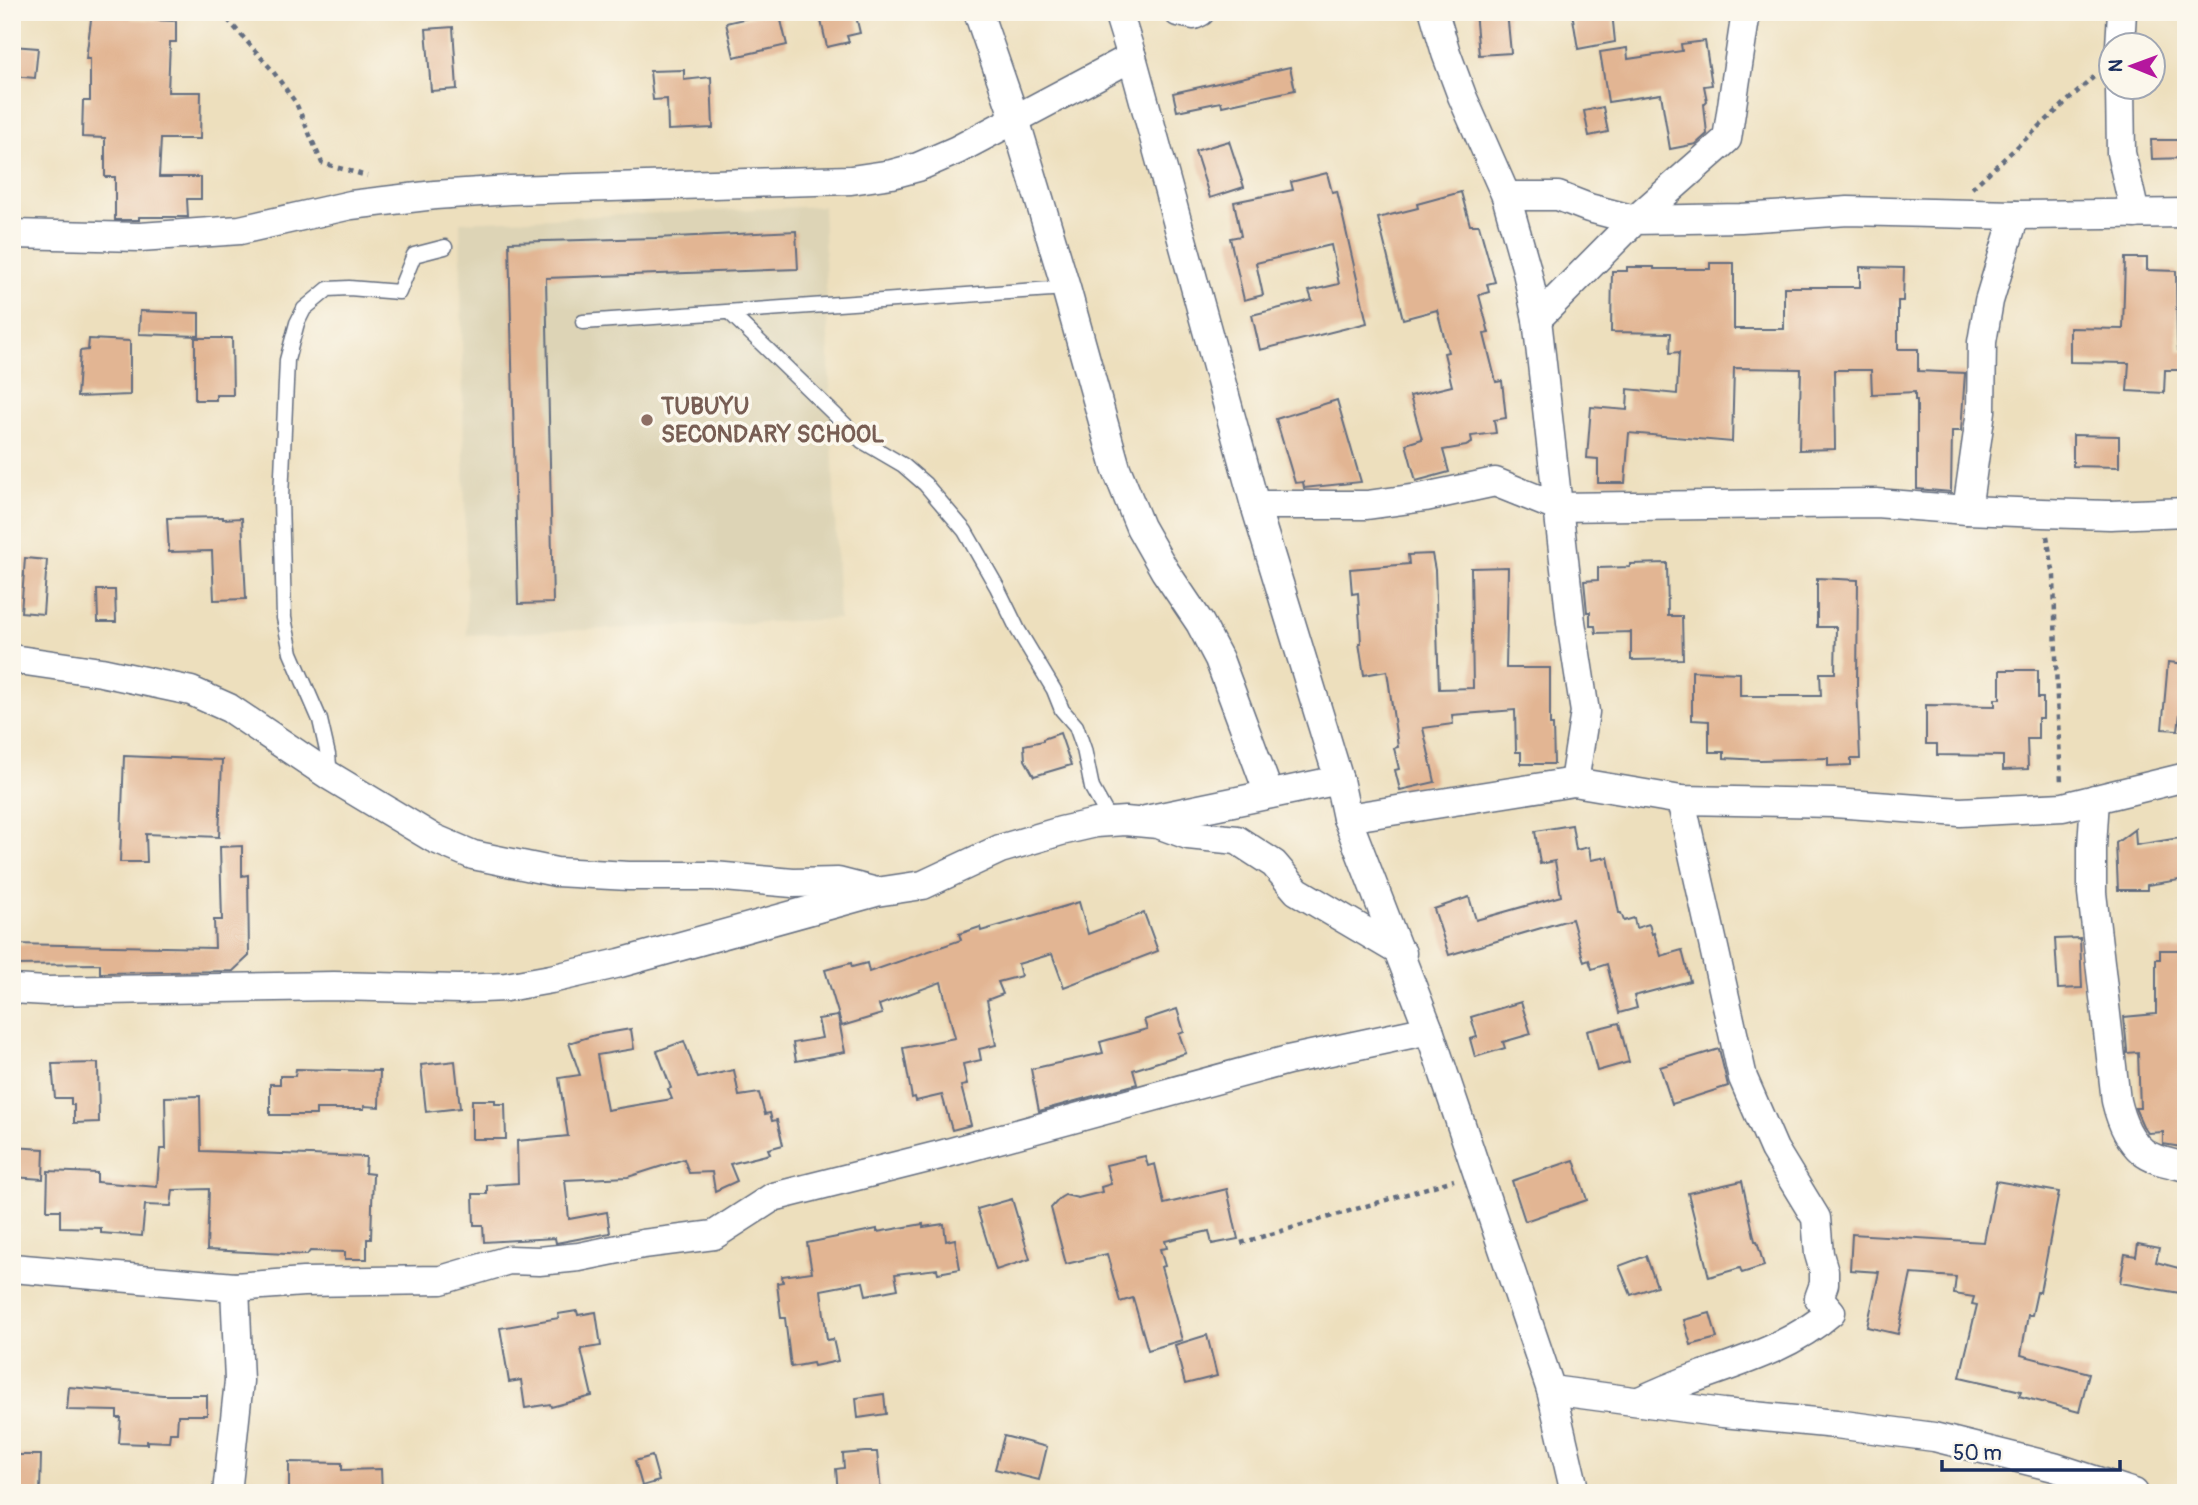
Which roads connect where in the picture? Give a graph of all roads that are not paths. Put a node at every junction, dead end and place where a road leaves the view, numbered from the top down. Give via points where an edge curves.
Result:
1 (978, 12) edge
2 (1118, 12) edge
3 (1178, 12) edge
4 (1200, 12) edge
5 (1434, 12) edge
6 (1746, 12) edge
7 (2122, 12) edge
8 (2121, 32) edge
9 (1132, 57) junction
10 (2113, 102) edge
11 (1015, 119) junction
12 (1506, 196) junction
13 (2135, 214) junction
14 (2186, 214) edge
15 (2015, 215) junction
16 (1635, 220) junction
17 (12, 234) edge
18 (444, 247) dead end
19 (1066, 288) junction
20 (729, 312) junction
21 (1537, 319) junction
22 (583, 322) dead end
23 (1255, 505) junction
24 (1557, 507) junction
25 (1966, 510) junction
26 (2186, 512) edge
27 (12, 659) edge
28 (330, 776) junction
29 (2186, 777) edge
30 (1339, 780) junction
31 (1574, 782) junction
32 (1269, 794) junction
33 (2095, 799) junction
34 (1681, 800) junction
35 (1347, 818) junction
36 (1139, 821) junction
37 (1111, 822) junction
38 (876, 892) junction
39 (1402, 953) junction
40 (12, 989) edge
41 (1429, 1030) junction
42 (2186, 1167) edge
43 (12, 1269) edge
44 (234, 1287) junction
45 (1550, 1390) junction
46 (1639, 1401) junction
47 (227, 1493) edge
48 (1575, 1493) edge
49 (2134, 1493) edge

1 - 11 street
2 - 9 street
3 - 4 street
5 - 12 street via 1462,96
6 - 16 street via 1727,139
7 - 8 street
9 - 11 street
9 - 23 street
10 - 13 street
11 - 17 street via 918,167 851,180 510,190 351,205 240,230 140,237
11 - 19 street
12 - 16 street via 1558,196
12 - 21 street
13 - 14 street
13 - 15 street
15 - 16 street via 1847,211
15 - 25 street via 1989,301 1982,342 1980,411
16 - 21 street
18 - 28 lane via 414,255 399,292 328,289 304,309 289,349 281,498 284,618 292,653 320,720
19 - 20 lane
19 - 32 street via 1116,468 1140,527 1219,659
20 - 22 lane
20 - 37 lane via 862,440 925,484 965,530 1062,710 1076,726 1092,788
21 - 24 street
23 - 24 street via 1367,505 1495,482
23 - 30 street
24 - 25 street via 1876,503
24 - 31 street via 1585,712
25 - 26 street
27 - 28 street via 191,691 229,708
28 - 38 street via 433,838 473,855 556,872 838,882
29 - 33 street
30 - 32 street
30 - 35 street
31 - 34 street
31 - 35 street
32 - 36 street
33 - 34 street via 2063,807 1961,812 1834,803
33 - 42 street via 2092,893 2120,1119 2142,1151
34 - 46 street via 1743,1078 1774,1150 1816,1218 1824,1271 1819,1298 1831,1312 1803,1333 1753,1359
35 - 39 street
36 - 37 street
36 - 39 street via 1188,835 1237,841 1274,864 1297,891
37 - 38 street via 1000,849 923,885
38 - 40 street via 620,962 506,987
39 - 41 street
41 - 44 street via 1288,1060 773,1197 714,1235 579,1257 509,1260 441,1280
41 - 45 street
43 - 44 street
44 - 47 street via 239,1381
45 - 46 street
45 - 48 street
46 - 49 street via 1934,1437

